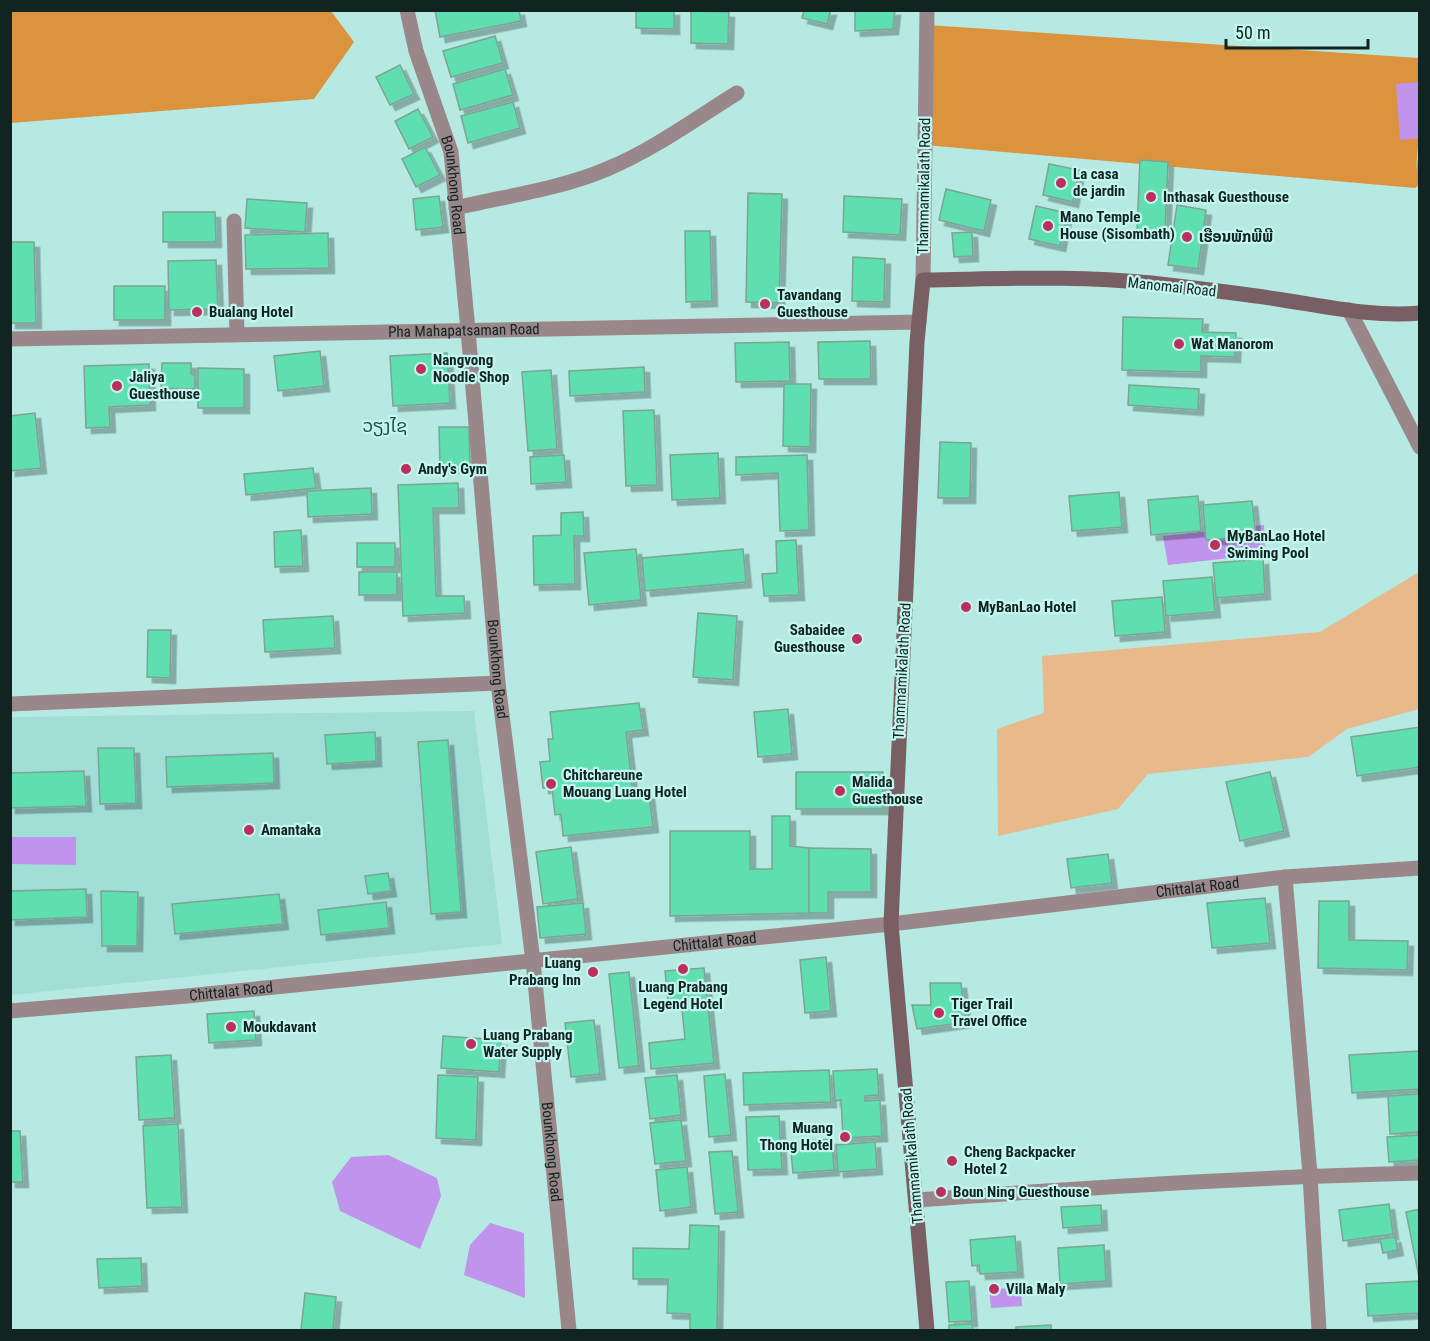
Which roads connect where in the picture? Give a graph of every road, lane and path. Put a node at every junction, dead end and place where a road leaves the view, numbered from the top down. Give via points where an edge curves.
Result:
1 (407, 10) edge
2 (927, 10) edge
3 (737, 93) dead end
4 (456, 208) junction
5 (234, 221) dead end
6 (923, 280) junction
7 (1349, 310) junction
8 (1419, 313) edge
9 (919, 322) junction
10 (468, 330) junction
11 (237, 334) junction
12 (10, 339) edge
13 (1419, 447) edge
14 (498, 683) junction
15 (10, 704) edge
16 (1419, 868) edge
17 (1285, 877) junction
18 (891, 924) junction
19 (533, 961) junction
20 (10, 1011) edge
21 (1419, 1173) edge
22 (1310, 1175) junction
23 (916, 1200) junction
24 (569, 1330) edge
25 (927, 1330) edge
26 (1319, 1330) edge

1 - 4 street, Bounkhong Road via 416,51 451,152
2 - 6 street, Thammamikalath Road
3 - 4 street via 637,155 605,170 567,183
4 - 10 street, Bounkhong Road
5 - 11 street
6 - 7 street, Manomai Road via 1045,277 1149,283
6 - 9 street, Thammamikalath Road
7 - 8 street, Manomai Road
7 - 13 street
9 - 10 street, Pha Mahapatsaman Road
9 - 18 street, Thammamikalath Road
10 - 11 street, Pha Mahapatsaman Road
10 - 14 street, Bounkhong Road
11 - 12 street, Pha Mahapatsaman Road
14 - 15 street
14 - 19 street, Bounkhong Road
16 - 17 street, Chittalat Road
17 - 18 street, Chittalat Road
17 - 22 street
18 - 19 street, Chittalat Road
18 - 23 street, Thammamikalath Road
19 - 20 street, Chittalat Road
19 - 24 street, Bounkhong Road
21 - 22 street
22 - 23 street
22 - 26 street
23 - 25 street, Thammamikalath Road

